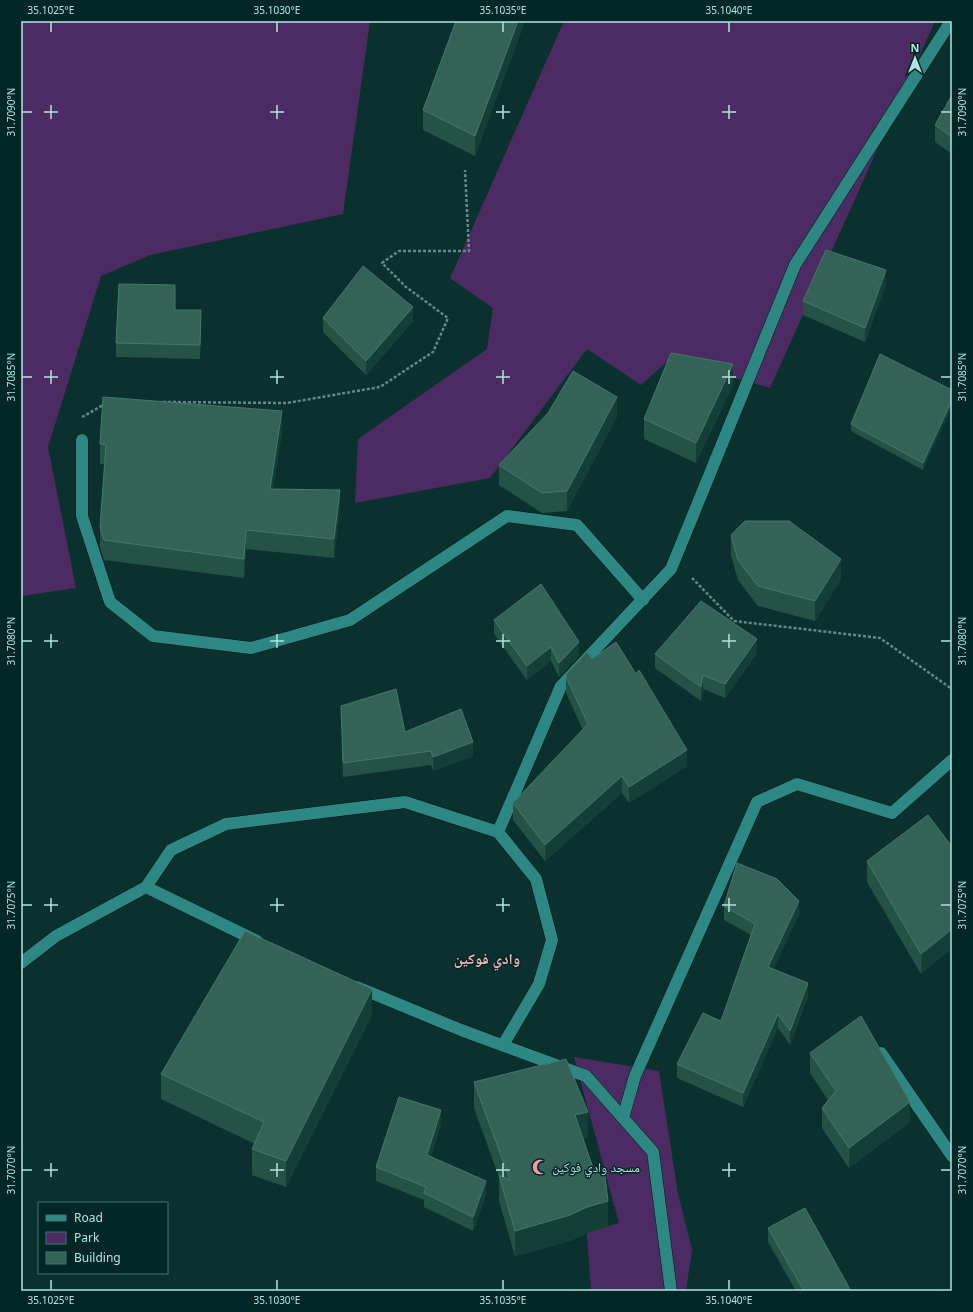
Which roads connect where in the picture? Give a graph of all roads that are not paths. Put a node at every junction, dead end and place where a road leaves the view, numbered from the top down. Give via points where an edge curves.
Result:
1 (951, 21) edge
2 (82, 440) road end
3 (643, 600) junction
4 (952, 760) edge
5 (498, 832) junction
6 (146, 887) junction
7 (268, 946) edge
8 (21, 963) edge
9 (346, 982) edge
10 (503, 1045) junction
11 (881, 1053) edge
12 (623, 1118) junction
13 (952, 1156) edge
14 (671, 1291) edge

1 - 3 street via 794,265 675,561
2 - 3 street via 82,516 110,602 153,636 251,648 350,620 507,516 577,525
3 - 5 street via 561,686
4 - 12 street via 892,813 797,784 757,802 635,1076
5 - 6 street via 405,802 226,824 171,850
5 - 10 street via 536,879 552,940 539,984
6 - 7 street
6 - 8 street via 56,936
9 - 10 street
10 - 12 street via 586,1076
11 - 13 street
12 - 14 street via 653,1152

